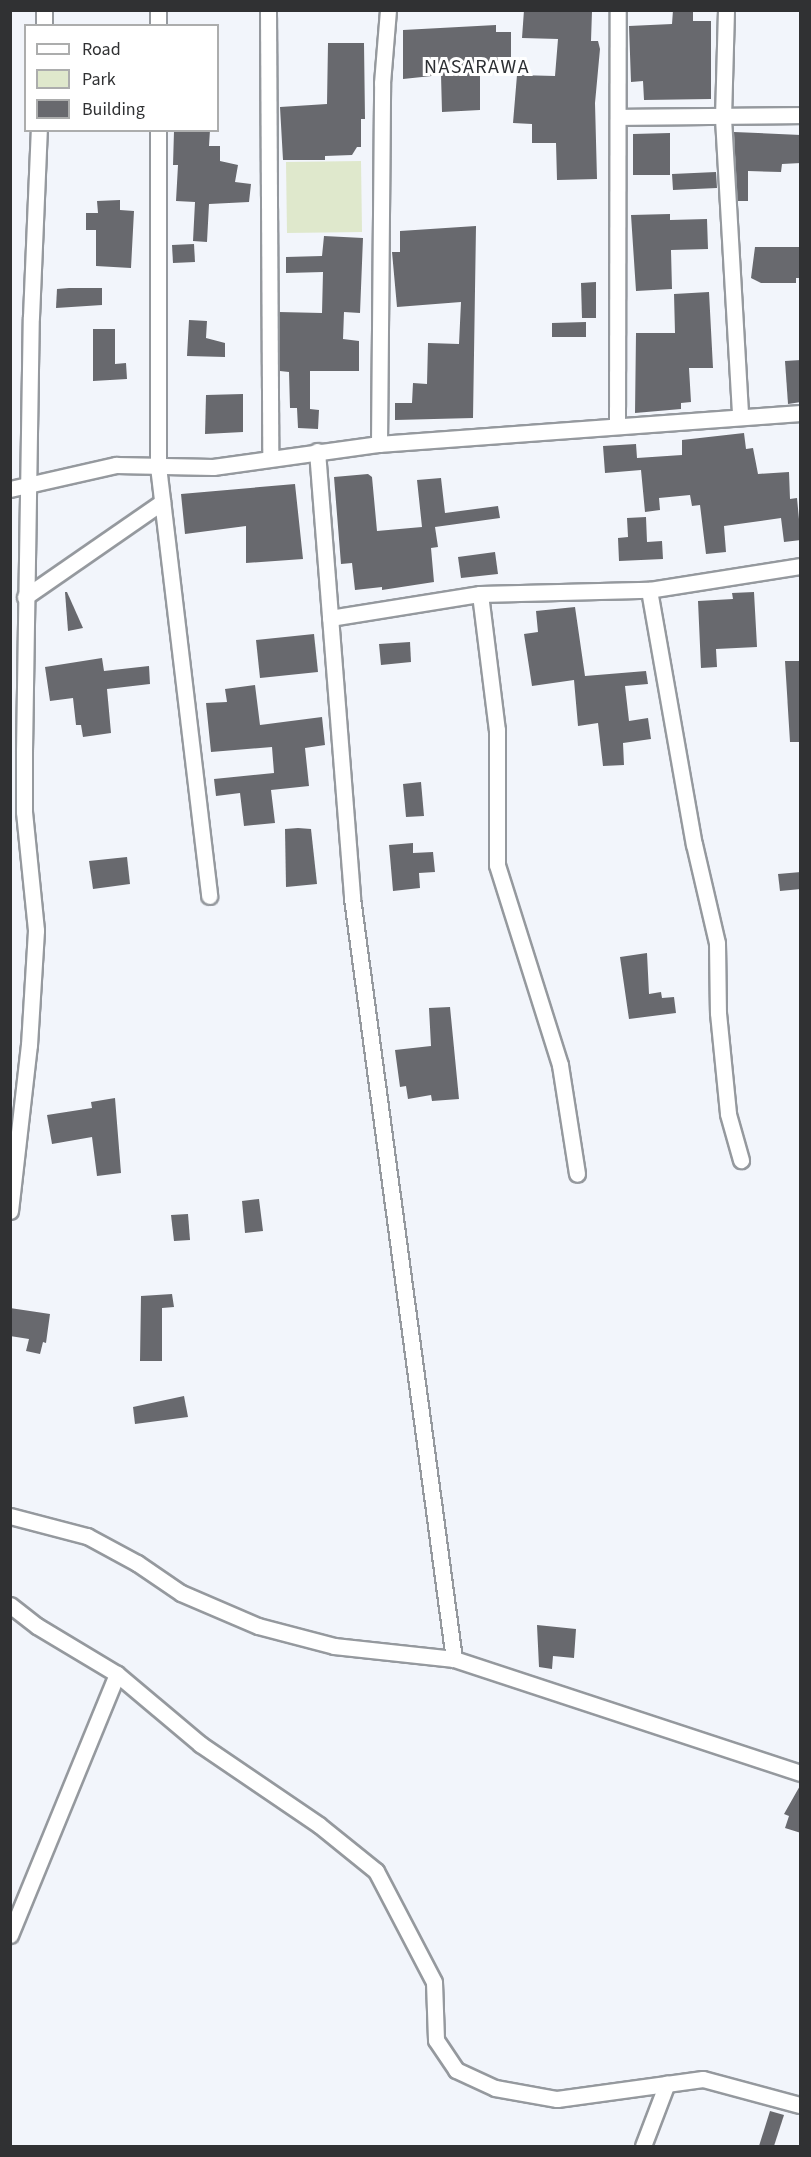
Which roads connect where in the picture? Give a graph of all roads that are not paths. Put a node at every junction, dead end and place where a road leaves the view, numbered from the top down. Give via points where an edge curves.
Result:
1 (268, 10) edge
2 (388, 10) edge
3 (618, 10) edge
4 (726, 10) edge
5 (801, 115) edge
6 (618, 117) junction
7 (723, 118) junction
8 (39, 132) edge
9 (158, 132) edge
10 (801, 413) edge
11 (740, 417) junction
12 (617, 425) junction
13 (379, 444) junction
14 (317, 451) junction
15 (270, 458) junction
16 (158, 466) junction
17 (29, 484) junction
18 (10, 489) edge
19 (162, 502) junction
20 (801, 566) edge
21 (649, 590) junction
22 (480, 594) junction
23 (25, 597) junction
24 (330, 618) junction
25 (209, 896) dead end
26 (741, 1160) dead end
27 (577, 1174) dead end
28 (10, 1211) edge
29 (10, 1516) edge
30 (10, 1605) edge
31 (454, 1659) junction
32 (117, 1674) junction
33 (801, 1773) edge
34 (12, 1925) edge
35 (667, 2083) junction
36 (801, 2105) edge
37 (643, 2146) edge

1 - 15 street
2 - 13 street via 382,83
3 - 6 street
4 - 7 street
5 - 7 street
6 - 7 street
6 - 12 street
7 - 11 street
8 - 17 street
9 - 16 street
10 - 11 street
11 - 12 street
12 - 13 street
13 - 14 street
14 - 15 street
14 - 24 street
15 - 16 street via 213,467
16 - 17 street via 116,465
16 - 19 street
17 - 18 street
17 - 23 street
19 - 23 street
19 - 25 street
20 - 21 street
21 - 22 street
21 - 26 street via 694,844 717,943 718,1013 728,1114
22 - 24 street
22 - 27 street via 496,730 497,865 560,1065
23 - 28 street via 24,812 36,930 28,1056
24 - 31 street via 352,898
29 - 31 street via 87,1536 181,1593 258,1626 334,1646
30 - 32 street via 37,1626
31 - 33 street
32 - 34 street
32 - 35 street via 200,1744 319,1825 376,1871 434,1982 436,2040 456,2070 495,2088 556,2099
35 - 36 street via 703,2079
35 - 37 street

